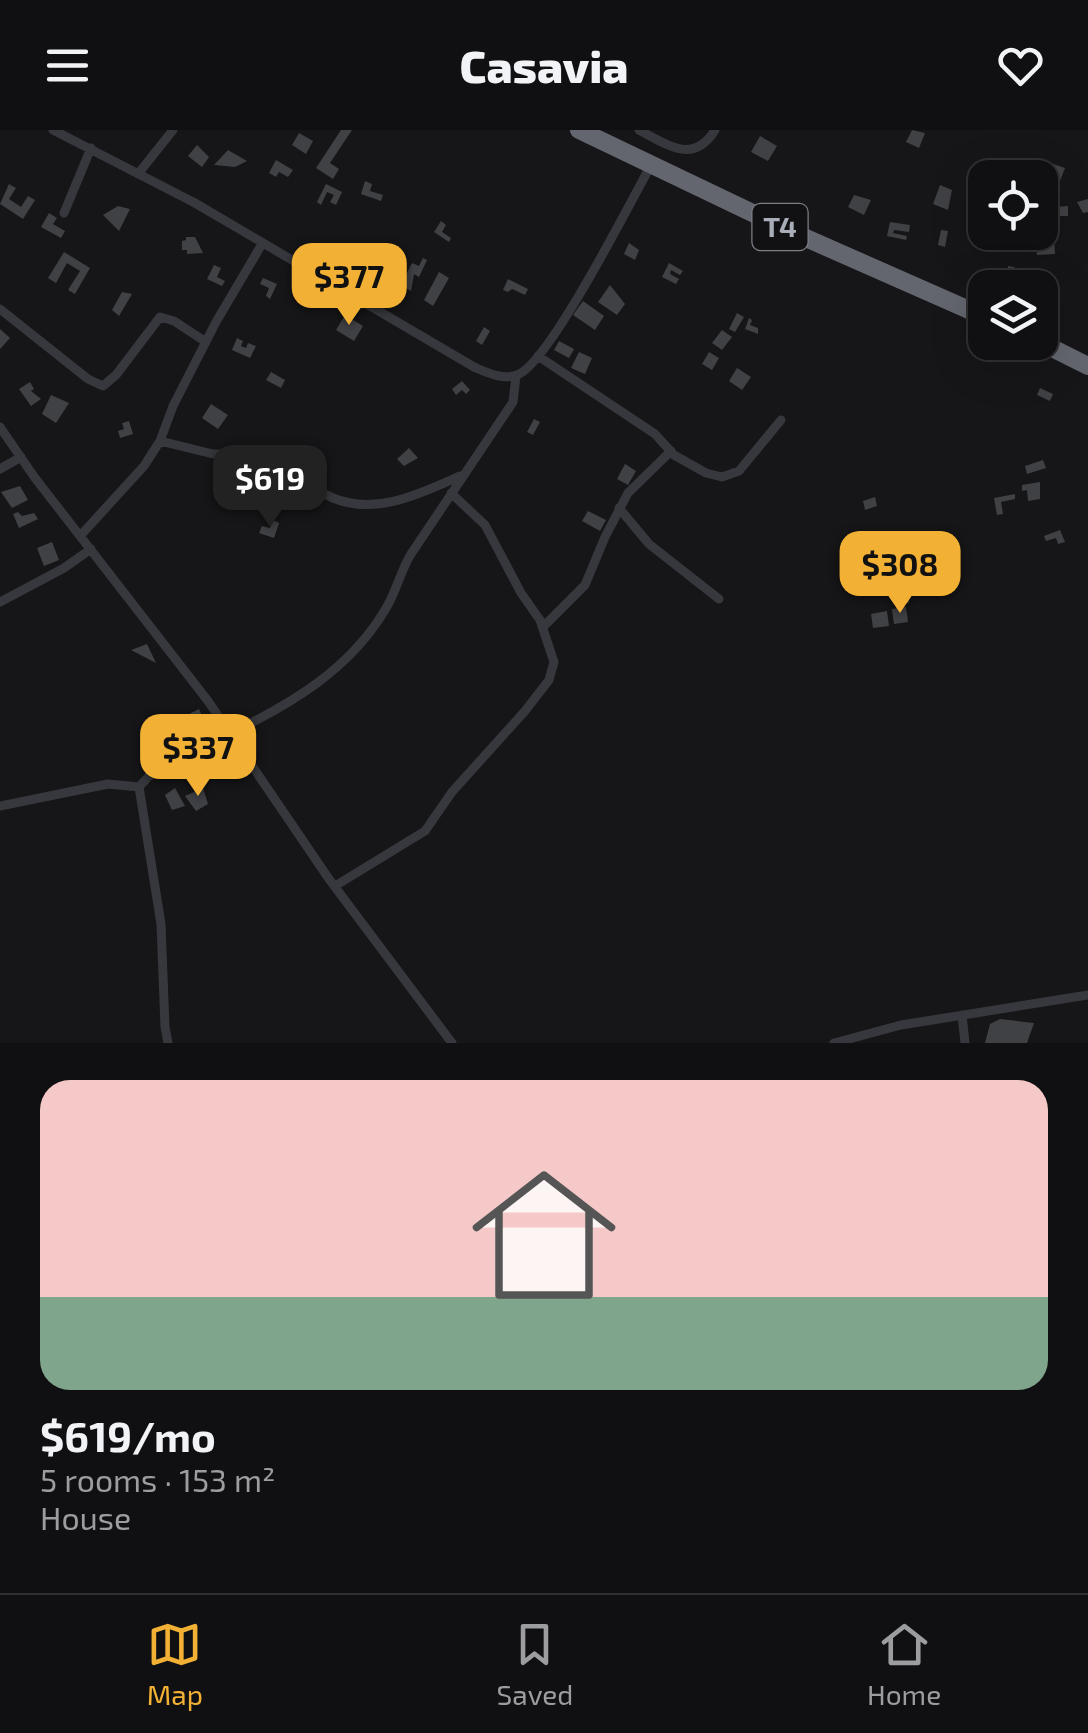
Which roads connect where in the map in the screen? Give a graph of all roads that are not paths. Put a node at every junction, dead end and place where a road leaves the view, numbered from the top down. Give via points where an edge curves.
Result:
1 (53, 130) edge
2 (173, 130) edge
3 (579, 130) edge
4 (639, 130) edge
5 (715, 130) edge
6 (91, 148) junction
7 (651, 165) junction
8 (138, 174) junction
9 (64, 213) dead end
10 (262, 244) junction
11 (0, 309) edge
12 (968, 310) edge
13 (206, 342) junction
14 (1058, 351) edge
15 (538, 356) junction
16 (1088, 366) edge
17 (516, 376) junction
18 (781, 420) dead end
19 (0, 427) edge
20 (160, 441) junction
21 (671, 451) junction
22 (20, 457) junction
23 (0, 469) edge
24 (462, 475) junction
25 (450, 493) junction
26 (620, 508) junction
27 (81, 535) junction
28 (91, 549) junction
29 (719, 599) dead end
30 (0, 602) edge
31 (544, 627) junction
32 (233, 736) junction
33 (139, 787) junction
34 (0, 806) edge
35 (335, 886) junction
36 (1088, 995) edge
37 (962, 1015) junction
38 (839, 1042) edge
39 (168, 1043) edge
40 (452, 1043) edge
41 (965, 1043) edge

1 - 6 street
2 - 8 street
3 - 7 highway, T4
4 - 5 street via 690,150 707,143
6 - 8 street
6 - 9 street
7 - 12 highway, T4
7 - 15 street
8 - 10 street
10 - 13 street
10 - 17 street via 474,367
11 - 13 street via 103,386 160,317
13 - 20 street
14 - 16 highway
15 - 17 street
15 - 21 street
17 - 24 street via 514,402
18 - 21 street via 728,476 689,466
19 - 22 street
20 - 24 street via 213,454 267,457 334,498 359,505 403,499
20 - 27 street
21 - 26 street
22 - 23 street
22 - 27 street
24 - 25 street
25 - 31 street via 486,525
25 - 32 street via 366,636 303,695
26 - 29 street via 649,544
26 - 31 street via 585,585
27 - 28 street
28 - 30 street
28 - 32 street
31 - 35 street via 554,662 525,710 425,832
32 - 33 street
32 - 35 street
33 - 34 street via 108,784
33 - 39 street via 161,924
35 - 40 street
36 - 37 street
37 - 38 street
37 - 41 street

